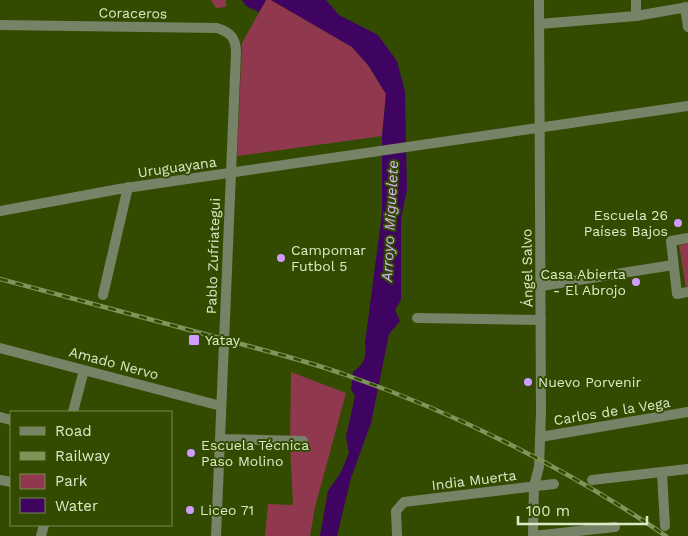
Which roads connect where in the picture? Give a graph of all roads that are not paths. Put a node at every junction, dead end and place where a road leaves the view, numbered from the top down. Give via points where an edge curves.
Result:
1 (539, 0) edge
2 (636, 0) edge
3 (686, 7) edge
4 (636, 16) junction
5 (539, 24) junction
6 (0, 25) edge
7 (688, 27) edge
8 (232, 37) joint
9 (688, 106) edge
10 (540, 129) junction
11 (230, 173) junction
12 (124, 188) junction
13 (0, 211) edge
14 (688, 238) edge
15 (673, 264) junction
16 (540, 286) junction
17 (688, 292) edge
18 (103, 296) dead end
19 (417, 318) dead end
20 (542, 320) junction
21 (0, 348) edge
22 (84, 370) junction
23 (221, 406) junction
24 (72, 411) edge
25 (688, 412) edge
26 (540, 437) junction
27 (220, 439) junction
28 (302, 441) dead end
29 (688, 469) edge
30 (662, 473) junction
31 (592, 480) dead end
32 (554, 484) dead end
33 (534, 486) junction
34 (664, 526) dead end
35 (615, 527) dead end
36 (216, 536) edge
37 (397, 536) edge
38 (533, 536) edge

1 - 5 street, Ángel Salvo
2 - 4 street
3 - 4 street
3 - 7 street
4 - 5 street
5 - 10 street, Ángel Salvo
6 - 8 street, Coraceros via 209,28 224,30
8 - 11 street, Pablo Zufriategui via 236,52
9 - 10 street, Uruguayana
10 - 11 street, Uruguayana
10 - 16 street, Ángel Salvo
11 - 12 street, Uruguayana
11 - 23 street, Pablo Zufriategui
12 - 13 street, Uruguayana
12 - 18 street
14 - 15 street via 671,241
15 - 16 street
15 - 17 street via 677,294
16 - 20 street, Ángel Salvo
19 - 20 street
20 - 26 street, Ángel Salvo
21 - 22 street, Amado Nervo
22 - 23 street, Amado Nervo
22 - 24 street
23 - 27 street, Pablo Zufriategui
25 - 26 street, Carlos de la Vega
26 - 33 street, Ángel Salvo via 539,466
27 - 28 street
27 - 36 street, Pablo Zufriategui
29 - 30 street
30 - 31 street
30 - 34 street
32 - 33 street, India Muerta
33 - 37 street, India Muerta via 404,502 396,511
33 - 38 street, Ángel Salvo
35 - 38 street

